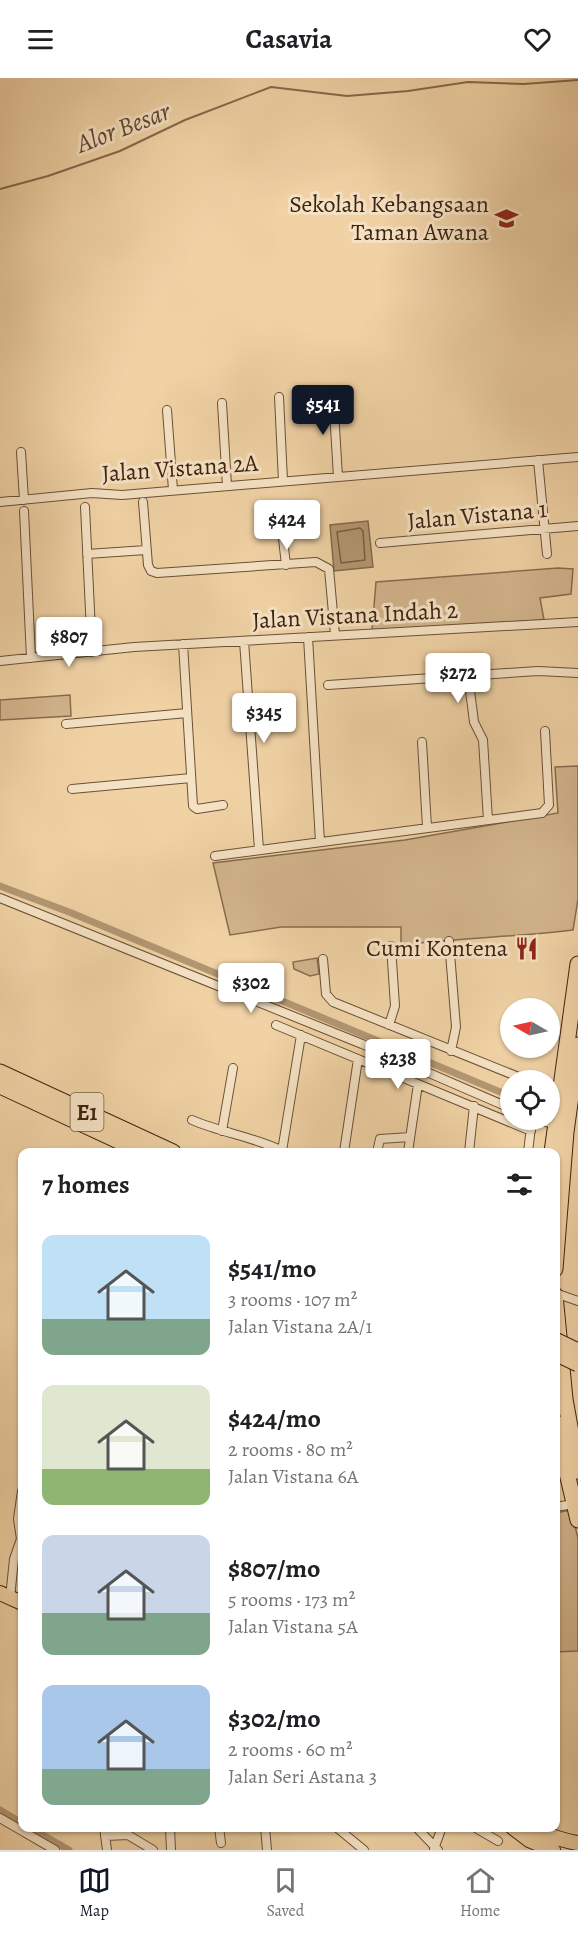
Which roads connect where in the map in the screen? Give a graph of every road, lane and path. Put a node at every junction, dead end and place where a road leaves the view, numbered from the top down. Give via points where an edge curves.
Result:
1 (333, 394) dead end
2 (279, 397) dead end
3 (222, 403) dead end
4 (167, 410) dead end
5 (21, 452) dead end
6 (578, 457) edge
7 (538, 460) junction
8 (338, 477) junction
9 (282, 481) junction
10 (227, 486) junction
11 (173, 490) junction
12 (24, 500) junction
13 (0, 502) edge
14 (143, 502) dead end
15 (85, 507) dead end
16 (24, 511) dead end
17 (578, 526) edge
18 (544, 527) junction
19 (282, 530) dead end
20 (380, 543) dead end
21 (146, 550) junction
22 (87, 554) junction
23 (547, 554) dead end
24 (286, 565) junction
25 (578, 622) edge
26 (335, 635) junction
27 (308, 637) junction
28 (244, 640) junction
29 (183, 644) junction
30 (92, 652) junction
31 (31, 658) junction
32 (0, 661) edge
33 (578, 674) edge
34 (468, 675) junction
35 (328, 685) dead end
36 (187, 713) junction
37 (66, 724) dead end
38 (545, 731) dead end
39 (422, 742) dead end
40 (191, 778) junction
41 (72, 789) dead end
42 (223, 806) dead end
43 (489, 820) junction
44 (427, 827) junction
45 (320, 842) junction
46 (259, 849) junction
47 (215, 855) dead end
48 (0, 898) edge
49 (449, 941) dead end
50 (391, 946) dead end
51 (323, 959) dead end
52 (578, 964) edge
53 (576, 988) edge
54 (276, 1024) dead end
55 (389, 1025) junction
56 (300, 1035) junction
57 (578, 1045) edge
58 (451, 1051) junction
59 (358, 1059) junction
60 (233, 1068) dead end
61 (500, 1070) edge
62 (0, 1072) edge
63 (418, 1084) junction
64 (0, 1086) edge
65 (500, 1104) edge
66 (474, 1106) junction
67 (192, 1120) dead end
68 (560, 1128) edge
69 (565, 1130) junction
70 (222, 1131) junction
71 (531, 1131) joint
72 (410, 1137) junction
73 (133, 1148) edge
74 (164, 1148) edge
75 (277, 1148) edge
76 (284, 1148) edge
77 (345, 1148) edge
78 (378, 1148) edge
79 (409, 1148) edge
80 (469, 1148) edge
81 (529, 1148) edge
82 (554, 1148) edge
83 (560, 1200) edge
84 (560, 1296) edge
85 (578, 1301) edge
86 (560, 1342) edge
87 (560, 1346) edge
88 (578, 1351) edge
89 (560, 1355) edge
90 (578, 1364) edge
91 (560, 1444) edge
92 (578, 1471) edge
93 (574, 1504) junction
94 (560, 1507) edge
95 (578, 1520) edge
96 (18, 1548) edge
97 (11, 1598) edge
98 (0, 1818) edge
99 (18, 1828) edge
100 (24, 1832) edge
101 (106, 1832) edge
102 (112, 1832) edge
103 (170, 1832) edge
104 (220, 1832) edge
105 (265, 1832) edge
106 (342, 1832) edge
107 (420, 1832) edge
108 (440, 1832) edge
109 (487, 1832) edge
110 (519, 1832) edge
111 (535, 1832) edge
112 (498, 1841) dead end
113 (221, 1843) dead end
114 (578, 1843) edge
115 (435, 1849) edge
116 (55, 1850) edge
117 (107, 1850) edge
118 (153, 1850) edge
119 (171, 1850) edge
120 (267, 1850) edge
121 (364, 1850) edge
122 (553, 1850) edge

1 - 8 street
2 - 9 street
3 - 10 street
4 - 11 street
5 - 12 street
6 - 7 street, Jalan Vistana 2A
7 - 8 street, Jalan Vistana 2A
7 - 18 street
8 - 9 street, Jalan Vistana 2A
9 - 10 street, Jalan Vistana 2A
10 - 11 street, Jalan Vistana 2A
11 - 12 street, Jalan Vistana 2A
12 - 13 street, Jalan Vistana 2A
14 - 21 street
15 - 22 street
16 - 31 street
17 - 18 street, Jalan Vistana 1
18 - 20 street, Jalan Vistana 1
18 - 23 street
19 - 24 street
21 - 22 street
21 - 24 street via 151,571
22 - 30 street
24 - 26 street via 316,562 329,569
25 - 26 street, Jalan Vistana Indah 2
26 - 27 street, Jalan Vistana Indah 2
27 - 28 street, Jalan Vistana Indah 2
27 - 45 street
28 - 29 street, Jalan Vistana Indah 2
28 - 46 street
29 - 30 street, Jalan Vistana Indah 2
29 - 36 street
30 - 31 street, Jalan Vistana Indah 2
31 - 32 street, Jalan Vistana Indah 2
33 - 34 street via 552,670
34 - 35 street
34 - 43 street via 476,726 483,741
36 - 37 street
36 - 40 street
38 - 43 street via 548,810
39 - 44 street
40 - 41 street
40 - 42 street via 194,807
43 - 44 street
44 - 45 street
45 - 46 street
46 - 47 street
48 - 65 street
49 - 58 street via 456,1027
50 - 55 street via 395,1006
51 - 55 street via 329,1000
52 - 53 highway
53 - 69 highway via 555,1090
54 - 56 street
55 - 58 street
56 - 59 street
56 - 76 street
57 - 69 highway
58 - 61 street
59 - 63 street
59 - 77 street
60 - 70 street
62 - 74 highway, E1
63 - 66 street
63 - 72 street
64 - 73 highway, E1
66 - 71 street
66 - 80 street
67 - 70 street
68 - 69 street
69 - 82 highway
69 - 83 highway
70 - 75 street
71 - 81 street
72 - 78 street via 380,1139
72 - 79 street
84 - 85 street
86 - 88 highway, bridge
87 - 92 highway
89 - 90 highway, bridge
91 - 93 highway
93 - 94 street
93 - 95 highway
96 - 97 street
98 - 99 street
100 - 116 street
101 - 117 street
102 - 118 street via 128,1835
103 - 119 street
104 - 113 street
105 - 120 street
106 - 121 street
107 - 115 street
108 - 115 street
109 - 112 street
110 - 122 main road
111 - 114 main road

